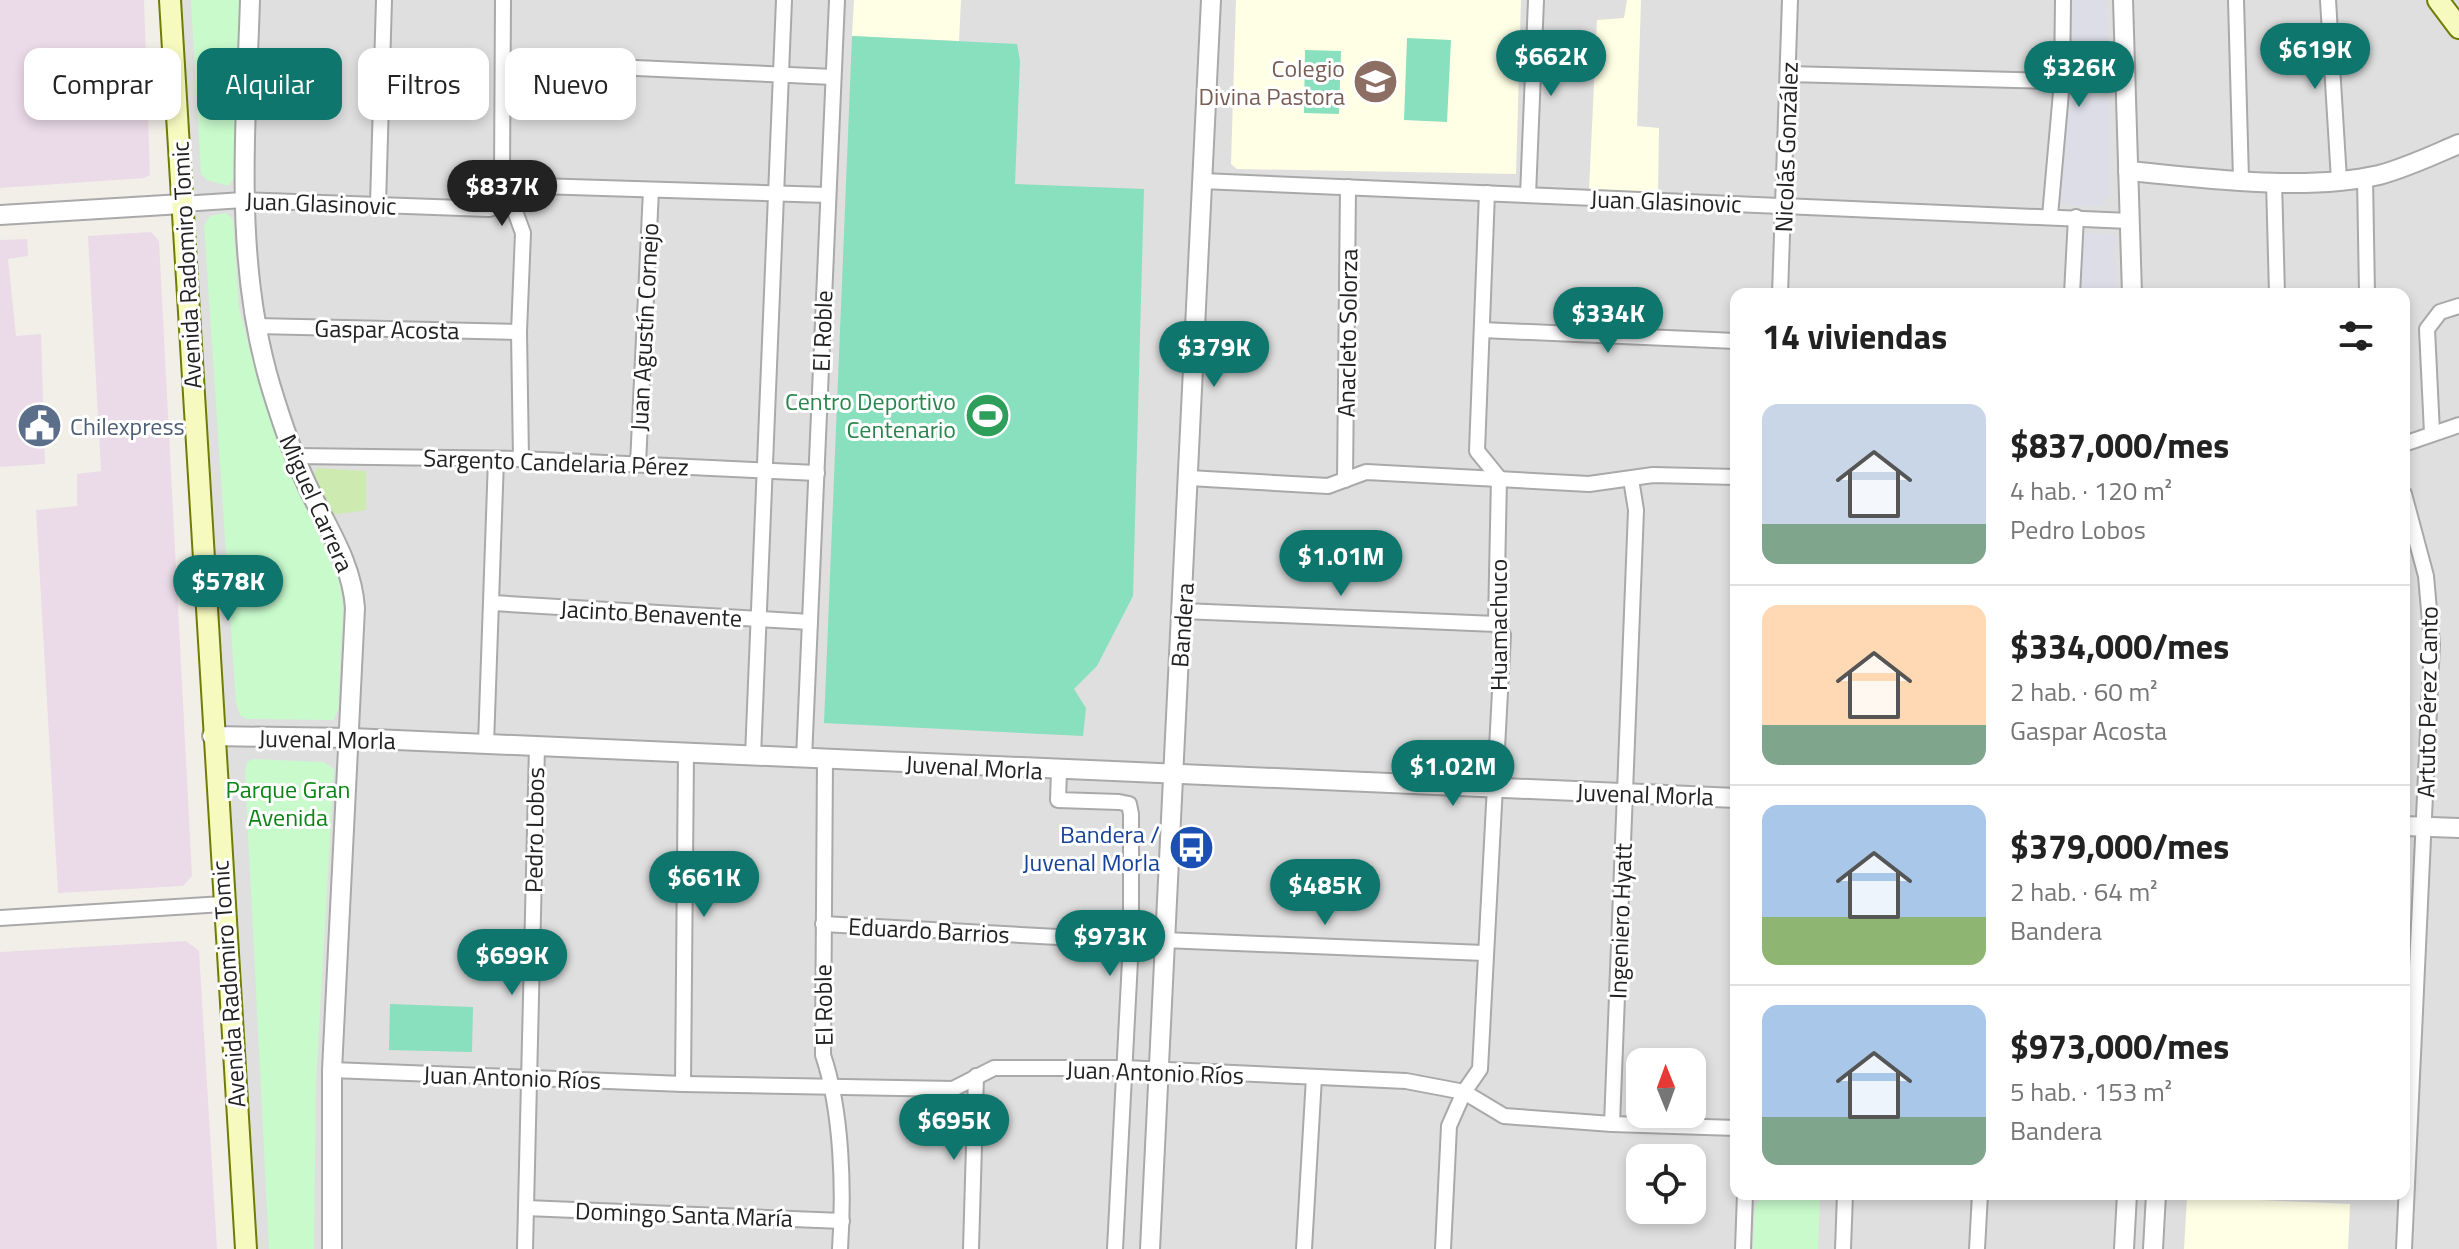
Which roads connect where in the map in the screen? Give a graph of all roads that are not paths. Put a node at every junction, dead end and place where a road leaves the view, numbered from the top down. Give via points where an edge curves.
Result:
1 (170, 0) edge
2 (250, 0) edge
3 (384, 0) edge
4 (503, 0) edge
5 (784, 0) edge
6 (837, 0) edge
7 (1211, 0) edge
8 (1536, 0) edge
9 (1790, 0) edge
10 (2063, 0) edge
11 (2123, 0) edge
12 (2236, 0) edge
13 (2328, 0) edge
14 (2438, 0) edge
15 (2459, 28) edge
16 (503, 62) junction
17 (1788, 74) junction
18 (781, 76) junction
19 (833, 77) junction
20 (2062, 81) junction
21 (2125, 83) junction
22 (2459, 144) edge
23 (2128, 171) junction
24 (2365, 177) junction
25 (2241, 179) junction
26 (2339, 180) junction
27 (1202, 181) junction
28 (2274, 181) junction
29 (1348, 187) junction
30 (651, 190) junction
31 (1487, 193) junction
32 (776, 194) junction
33 (828, 195) junction
34 (1528, 195) junction
35 (243, 200) junction
36 (514, 201) junction
37 (182, 204) junction
38 (378, 204) junction
39 (1784, 206) junction
40 (0, 215) edge
41 (2050, 216) junction
42 (2076, 217) junction
43 (2129, 221) junction
44 (1780, 288) edge
45 (2072, 288) edge
46 (2132, 288) edge
47 (2277, 288) edge
48 (2367, 288) edge
49 (2459, 306) edge
50 (256, 326) junction
51 (1482, 330) junction
52 (519, 332) junction
53 (1730, 341) edge
54 (2459, 425) edge
55 (2432, 433) junction
56 (2410, 442) edge
57 (295, 456) junction
58 (496, 459) junction
59 (521, 459) junction
60 (638, 464) junction
61 (764, 470) junction
62 (817, 473) junction
63 (1730, 477) edge
64 (1189, 478) junction
65 (1499, 478) junction
66 (1631, 479) junction
67 (1345, 480) junction
68 (2410, 516) edge
69 (493, 603) junction
70 (1183, 611) junction
71 (757, 619) junction
72 (810, 622) junction
73 (1496, 624) junction
74 (212, 736) junction
75 (351, 738) junction
76 (486, 744) junction
77 (537, 746) junction
78 (686, 753) junction
79 (753, 756) junction
80 (804, 759) junction
81 (825, 759) junction
82 (1059, 771) junction
83 (1171, 776) junction
84 (1492, 788) junction
85 (1625, 794) junction
86 (1730, 798) edge
87 (2410, 826) edge
88 (2425, 826) junction
89 (2459, 828) edge
90 (223, 904) junction
91 (0, 918) edge
92 (823, 924) junction
93 (1164, 940) junction
94 (1131, 941) junction
95 (1484, 953) junction
96 (1124, 1068) junction
97 (332, 1070) junction
98 (1158, 1071) junction
99 (976, 1076) junction
100 (1314, 1077) junction
101 (529, 1078) junction
102 (683, 1084) junction
103 (834, 1087) junction
104 (1464, 1092) junction
105 (1612, 1124) junction
106 (1730, 1128) edge
107 (2410, 1128) edge
108 (1745, 1200) edge
109 (1845, 1200) edge
110 (1980, 1200) edge
111 (2127, 1200) edge
112 (2156, 1200) edge
113 (2406, 1200) edge
114 (526, 1208) junction
115 (842, 1221) junction
116 (246, 1249) edge
117 (332, 1249) edge
118 (525, 1249) edge
119 (840, 1249) edge
120 (971, 1249) edge
121 (1115, 1249) edge
122 (1150, 1249) edge
123 (1304, 1249) edge
124 (1443, 1249) edge
125 (1743, 1249) edge
126 (1843, 1249) edge
127 (1977, 1249) edge
128 (2124, 1249) edge
129 (2153, 1249) edge
130 (2404, 1249) edge

1 - 37 main road, Avenida Radomiro Tomic
2 - 35 street, Miguel Carrera
3 - 38 street
4 - 16 street
5 - 18 street
6 - 19 street, El Roble
7 - 27 street, Bandera
8 - 34 street
9 - 17 street, Nicolás González
10 - 20 street
11 - 21 street
12 - 25 street
13 - 26 street
14 - 15 main road
16 - 18 street
16 - 36 street via 502,176
17 - 20 street
17 - 39 street, Nicolás González
18 - 19 street
18 - 32 street
19 - 33 street, El Roble
20 - 21 street
20 - 41 street
21 - 23 street
22 - 24 street
23 - 25 street
23 - 43 street
24 - 26 street
24 - 48 street
25 - 28 street
26 - 28 street
27 - 29 street, Juan Glasinovic
27 - 64 street, Bandera
28 - 47 street
29 - 31 street, Juan Glasinovic
29 - 67 street, Anacleto Solorza
30 - 32 street, Juan Glasinovic
30 - 36 street, Juan Glasinovic via 538,186
30 - 60 street, Juan Agustín Cornejo
31 - 34 street, Juan Glasinovic
31 - 51 street
32 - 33 street, Juan Glasinovic
32 - 61 street
33 - 62 street, El Roble
34 - 39 street, Juan Glasinovic
35 - 37 street, Juan Glasinovic
35 - 38 street, Juan Glasinovic
35 - 50 street, Miguel Carrera
36 - 38 street, Juan Glasinovic via 489,209
36 - 52 street via 523,233
37 - 40 street, Juan Glasinovic
37 - 74 main road, Avenida Radomiro Tomic
39 - 41 street, Juan Glasinovic
39 - 44 street, Nicolás González
41 - 42 street, Juan Glasinovic
42 - 43 street, Juan Glasinovic
42 - 45 street
43 - 46 street
49 - 55 street via 2440,312 2427,329
50 - 52 street, Gaspar Acosta
50 - 57 street, Miguel Carrera via 270,387
51 - 53 street
51 - 65 street via 1477,451
52 - 59 street
54 - 55 street
55 - 56 street
57 - 58 street, Sargento Candelaria Pérez
57 - 75 street, Miguel Carrera via 352,581
58 - 59 street, Sargento Candelaria Pérez
58 - 69 street
59 - 60 street, Sargento Candelaria Pérez
60 - 61 street, Sargento Candelaria Pérez
61 - 62 street, Sargento Candelaria Pérez
61 - 71 street
62 - 72 street, El Roble
63 - 66 street
64 - 67 street via 1328,486
64 - 70 street, Bandera
65 - 66 street via 1589,484
65 - 67 street via 1366,472
65 - 73 street, Huamachuco
66 - 85 street, Ingeniero Hyatt via 1636,510
68 - 88 street, Artuto Pérez Canto via 2431,620
69 - 71 street, Jacinto Benavente
69 - 76 street
70 - 73 street
70 - 83 street, Bandera
71 - 72 street, Jacinto Benavente
71 - 79 street
72 - 80 street, El Roble
73 - 84 street, Huamachuco via 1503,635
74 - 75 street, Juvenal Morla
74 - 90 main road, Avenida Radomiro Tomic
75 - 76 street, Juvenal Morla
75 - 97 street, Miguel Carrera
76 - 77 street, Juvenal Morla
77 - 78 street, Juvenal Morla
77 - 101 street, Pedro Lobos
78 - 79 street, Juvenal Morla
78 - 102 street
79 - 80 street, Juvenal Morla
80 - 81 street, Juvenal Morla
81 - 82 street, Juvenal Morla
81 - 92 street, El Roble
82 - 83 street, Juvenal Morla
82 - 94 street via 1058,800 1129,804
83 - 84 street, Juvenal Morla
83 - 93 street, Bandera
84 - 85 street, Juvenal Morla
84 - 95 street, Huamachuco
85 - 86 street, Juvenal Morla
85 - 105 street, Ingeniero Hyatt
87 - 88 street
88 - 89 street
88 - 107 street, Artuto Pérez Canto
90 - 91 street
90 - 116 main road, Avenida Radomiro Tomic
92 - 94 street, Eduardo Barrios
92 - 103 street, El Roble via 823,1055
93 - 95 street
93 - 98 street, Bandera
94 - 96 street
95 - 104 street, Huamachuco via 1480,1069
96 - 98 street, Juan Antonio Ríos
96 - 99 street, Juan Antonio Ríos via 994,1068
96 - 121 street
97 - 101 street, Juan Antonio Ríos
97 - 117 street, Miguel Carrera
98 - 100 street, Juan Antonio Ríos
98 - 122 street, Bandera
99 - 103 street, Juan Antonio Ríos via 953,1089
99 - 120 street
100 - 104 street, Juan Antonio Ríos via 1406,1081
100 - 123 street
101 - 102 street, Juan Antonio Ríos
101 - 114 street, Pedro Lobos
102 - 103 street, Juan Antonio Ríos
103 - 115 street, El Roble
104 - 105 street, Juan Antonio Ríos via 1504,1116
104 - 124 street, Huamachuco via 1449,1126
105 - 106 street, Juan Antonio Ríos
108 - 125 street
109 - 126 street
110 - 127 street
111 - 128 street
112 - 129 street
113 - 130 street, Artuto Pérez Canto
114 - 115 street, Domingo Santa María
114 - 118 street, Pedro Lobos
115 - 119 street, El Roble

